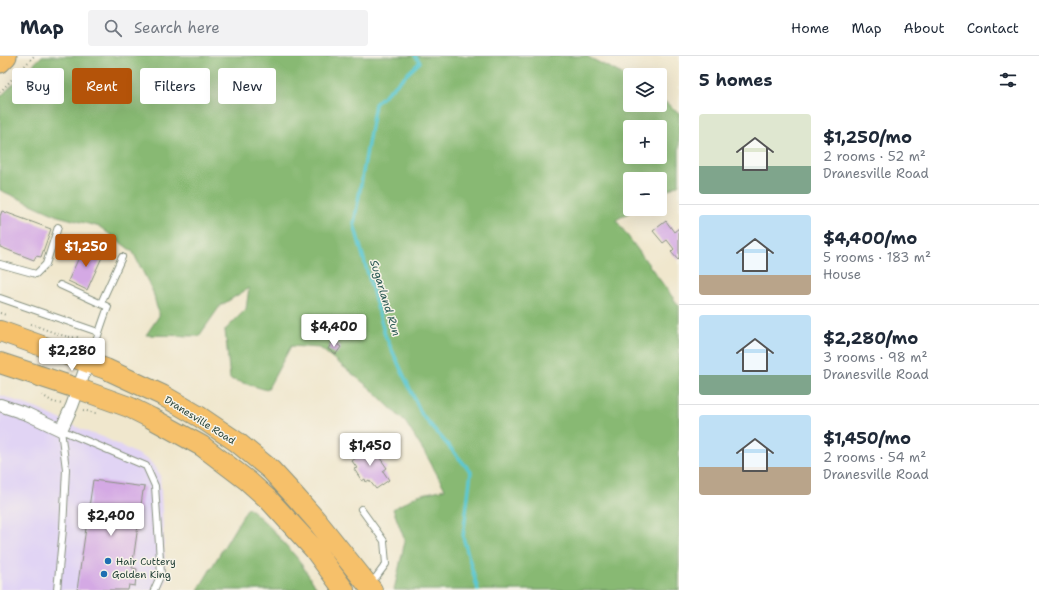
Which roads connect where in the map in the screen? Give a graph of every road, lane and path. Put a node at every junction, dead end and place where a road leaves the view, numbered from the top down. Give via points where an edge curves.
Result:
1 (6, 56) edge
2 (34, 56) edge
3 (0, 62) edge
4 (0, 92) edge
5 (58, 227) dead end
6 (122, 257) dead end
7 (0, 265) edge
8 (60, 285) dead end
9 (0, 298) edge
10 (101, 303) junction
11 (0, 313) edge
12 (28, 323) dead end
13 (4, 324) edge
14 (98, 332) junction
15 (80, 340) dead end
16 (88, 362) junction
17 (0, 363) edge
18 (38, 392) dead end
19 (76, 398) junction
20 (0, 405) edge
21 (99, 413) dead end
22 (61, 430) junction
23 (361, 509) dead end
24 (370, 587) edge
25 (57, 590) edge
26 (154, 590) edge
27 (344, 590) edge

1 - 3 highway
2 - 4 path
5 - 7 lane via 46,264 36,274
6 - 10 lane
8 - 10 lane
9 - 14 lane
10 - 14 lane via 108,307
11 - 13 path
12 - 15 path via 64,336 77,336
13 - 16 main road, Dranesville Road
14 - 16 lane
16 - 19 street
16 - 24 main road, Dranesville Road via 162,395 237,442 293,494
17 - 19 main road
18 - 19 path via 52,402
19 - 21 path via 94,413
19 - 22 street
19 - 27 main road via 129,407 202,446 223,461 248,481 293,525
20 - 22 street
22 - 25 lane via 66,469
22 - 26 lane via 146,466 155,486 162,574
23 - 24 lane via 384,541 386,564

